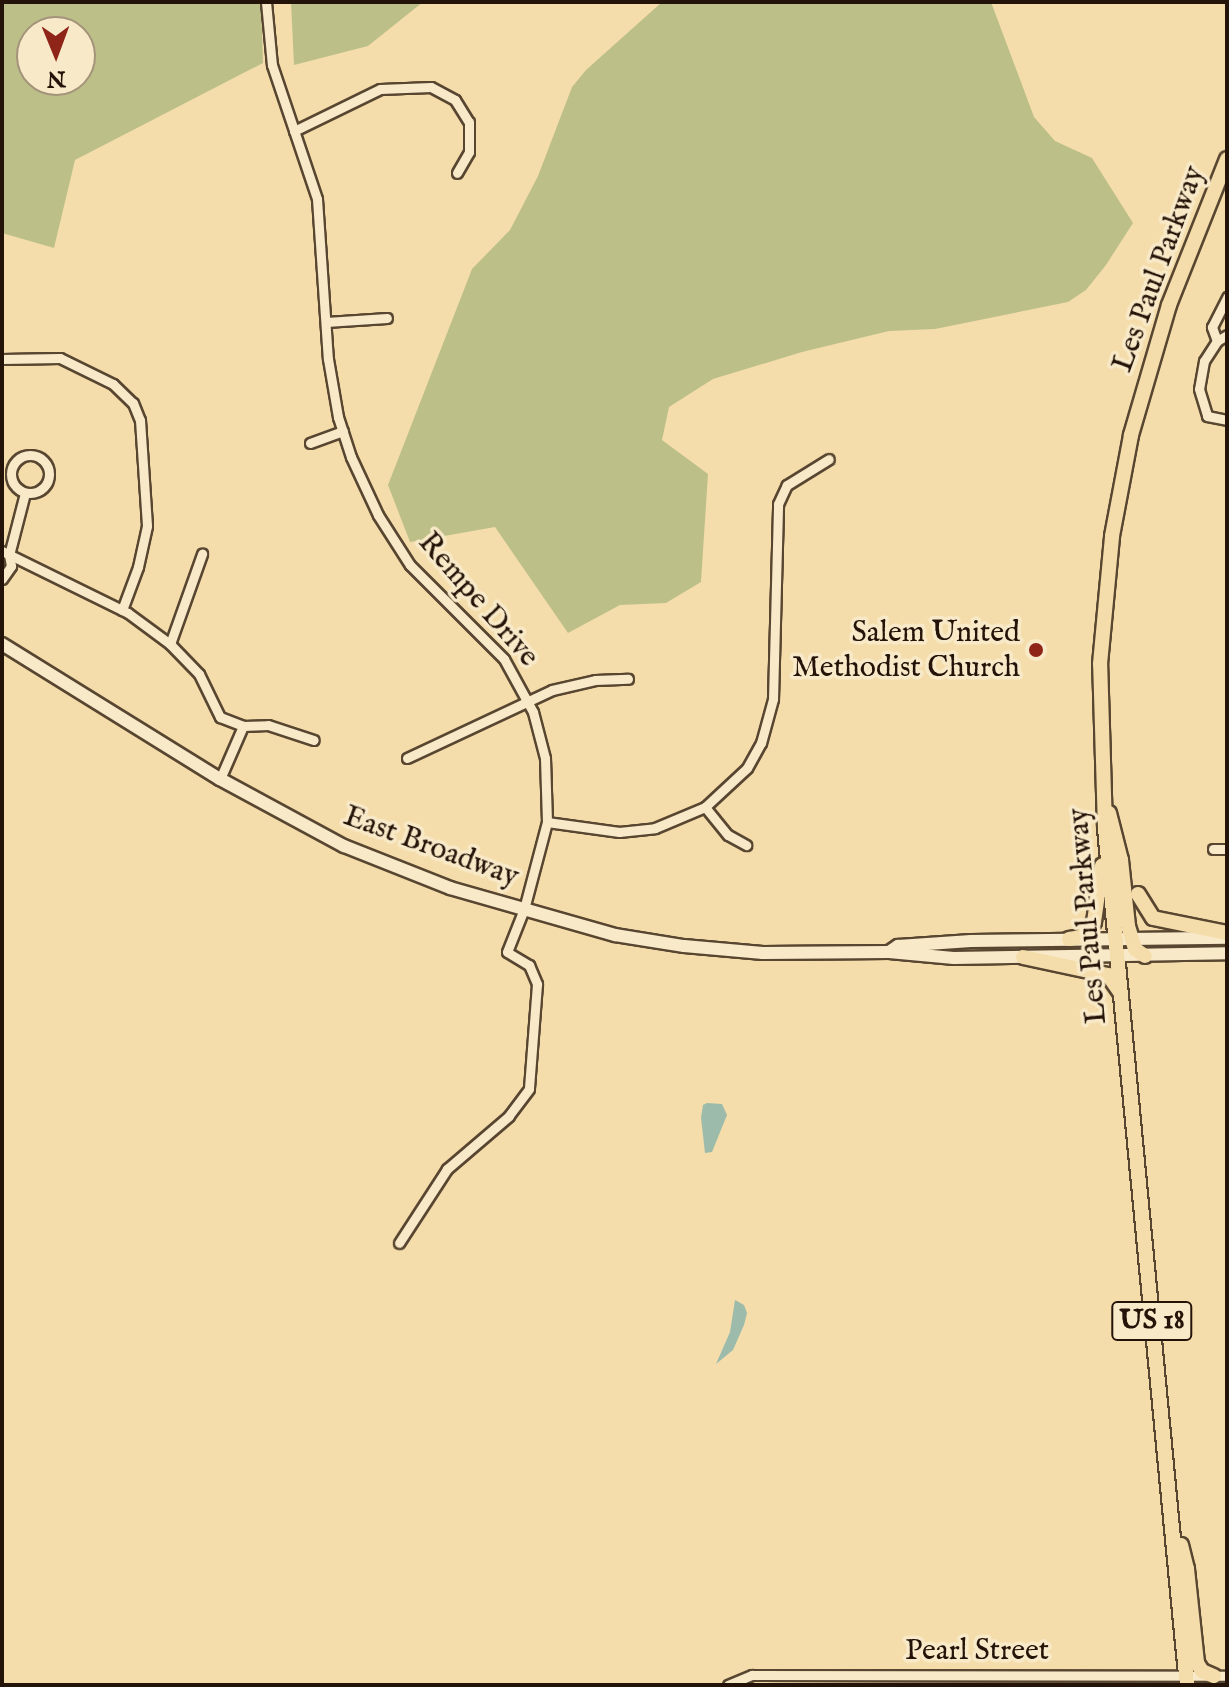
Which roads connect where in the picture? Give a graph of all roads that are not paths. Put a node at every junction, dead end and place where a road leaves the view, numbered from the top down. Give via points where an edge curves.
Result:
1 (266, 2) edge
2 (294, 131) junction
3 (1227, 159) edge
4 (457, 173) dead end
5 (1227, 297) edge
6 (387, 318) dead end
7 (326, 322) junction
8 (1227, 335) edge
9 (1217, 341) junction
10 (2, 359) edge
11 (1227, 420) edge
12 (343, 431) junction
13 (310, 443) dead end
14 (829, 459) dead end
15 (25, 493) junction
16 (202, 554) dead end
17 (4, 555) edge
18 (2, 579) edge
19 (122, 610) junction
20 (2, 644) edge
21 (170, 644) junction
22 (628, 679) dead end
23 (528, 701) junction
24 (243, 726) junction
25 (314, 740) dead end
26 (407, 758) dead end
27 (220, 779) junction
28 (1102, 789) junction
29 (705, 807) junction
30 (547, 822) junction
31 (1106, 842) junction
32 (746, 845) dead end
33 (1213, 849) dead end
34 (1227, 849) edge
35 (1138, 894) dead end
36 (524, 909) junction
37 (1227, 936) edge
38 (1069, 939) junction
39 (1115, 940) junction
40 (1137, 940) junction
41 (889, 952) junction
42 (1227, 953) edge
43 (1145, 956) junction
44 (1023, 957) junction
45 (1117, 957) junction
46 (1121, 995) junction
47 (399, 1243) dead end
48 (1171, 1506) junction
49 (1220, 1676) edge
50 (1186, 1680) edge
51 (728, 1685) edge

1 - 2 street, Rempe Drive via 268,48
2 - 4 street via 380,89 431,87 455,100 467,117 471,143
2 - 7 street, Rempe Drive via 320,214
3 - 28 main road, Les Paul Parkway / US 18 via 1159,332 1127,451 1104,605
5 - 9 street via 1212,327
6 - 7 street
7 - 12 street, Rempe Drive via 333,395
8 - 9 street
9 - 11 street via 1204,361 1199,389 1207,416
10 - 19 street via 60,358 113,384 133,403 140,420 147,526
12 - 13 street
12 - 23 street, Rempe Drive via 371,500 410,565 504,659
14 - 29 street via 787,485 778,504 769,719 747,768
15 - 15 street via 39,492 48,480 47,464 36,456 20,458 12,466 11,481
15 - 17 street
16 - 21 street
17 - 18 street via 11,566
17 - 19 street
19 - 21 street
20 - 27 main road, East Broadway
21 - 24 street via 206,684 220,717
22 - 23 street via 573,683
23 - 26 street
23 - 30 street, Rempe Drive via 545,758
24 - 25 street via 268,725
24 - 27 street
27 - 36 main road, East Broadway via 367,856
28 - 31 main road, Les Paul Parkway / US 18
28 - 40 main road
29 - 30 street via 673,823 637,831
29 - 32 street via 728,835
30 - 36 street, Rempe Drive
31 - 38 main road via 1094,922 1081,937
31 - 39 main road, Les Paul Parkway / US 18
33 - 34 street
35 - 37 main road via 1153,918
36 - 41 main road, East Broadway via 615,935 684,946 763,953
36 - 47 street, Rempe Drive via 507,952 529,965 537,984 529,1089 509,1116 447,1169
37 - 40 main road, East Broadway
38 - 39 main road, East Broadway
38 - 41 main road, East Broadway via 958,941 898,946
39 - 40 main road, East Broadway
39 - 45 main road, Les Paul Parkway / US 18
40 - 43 main road via 1137,952
41 - 44 main road, East Broadway
42 - 43 main road, East Broadway
43 - 45 main road, East Broadway
44 - 45 main road, East Broadway
44 - 46 main road via 1108,975
45 - 46 main road, Les Paul Parkway / US 18
46 - 48 main road, Les Paul Parkway / US 18
48 - 49 main road via 1187,1569 1197,1663 1202,1671
48 - 50 main road, Les Paul Parkway / US 18
49 - 50 street, Pearl Street
50 - 51 street, Pearl Street via 752,1675

